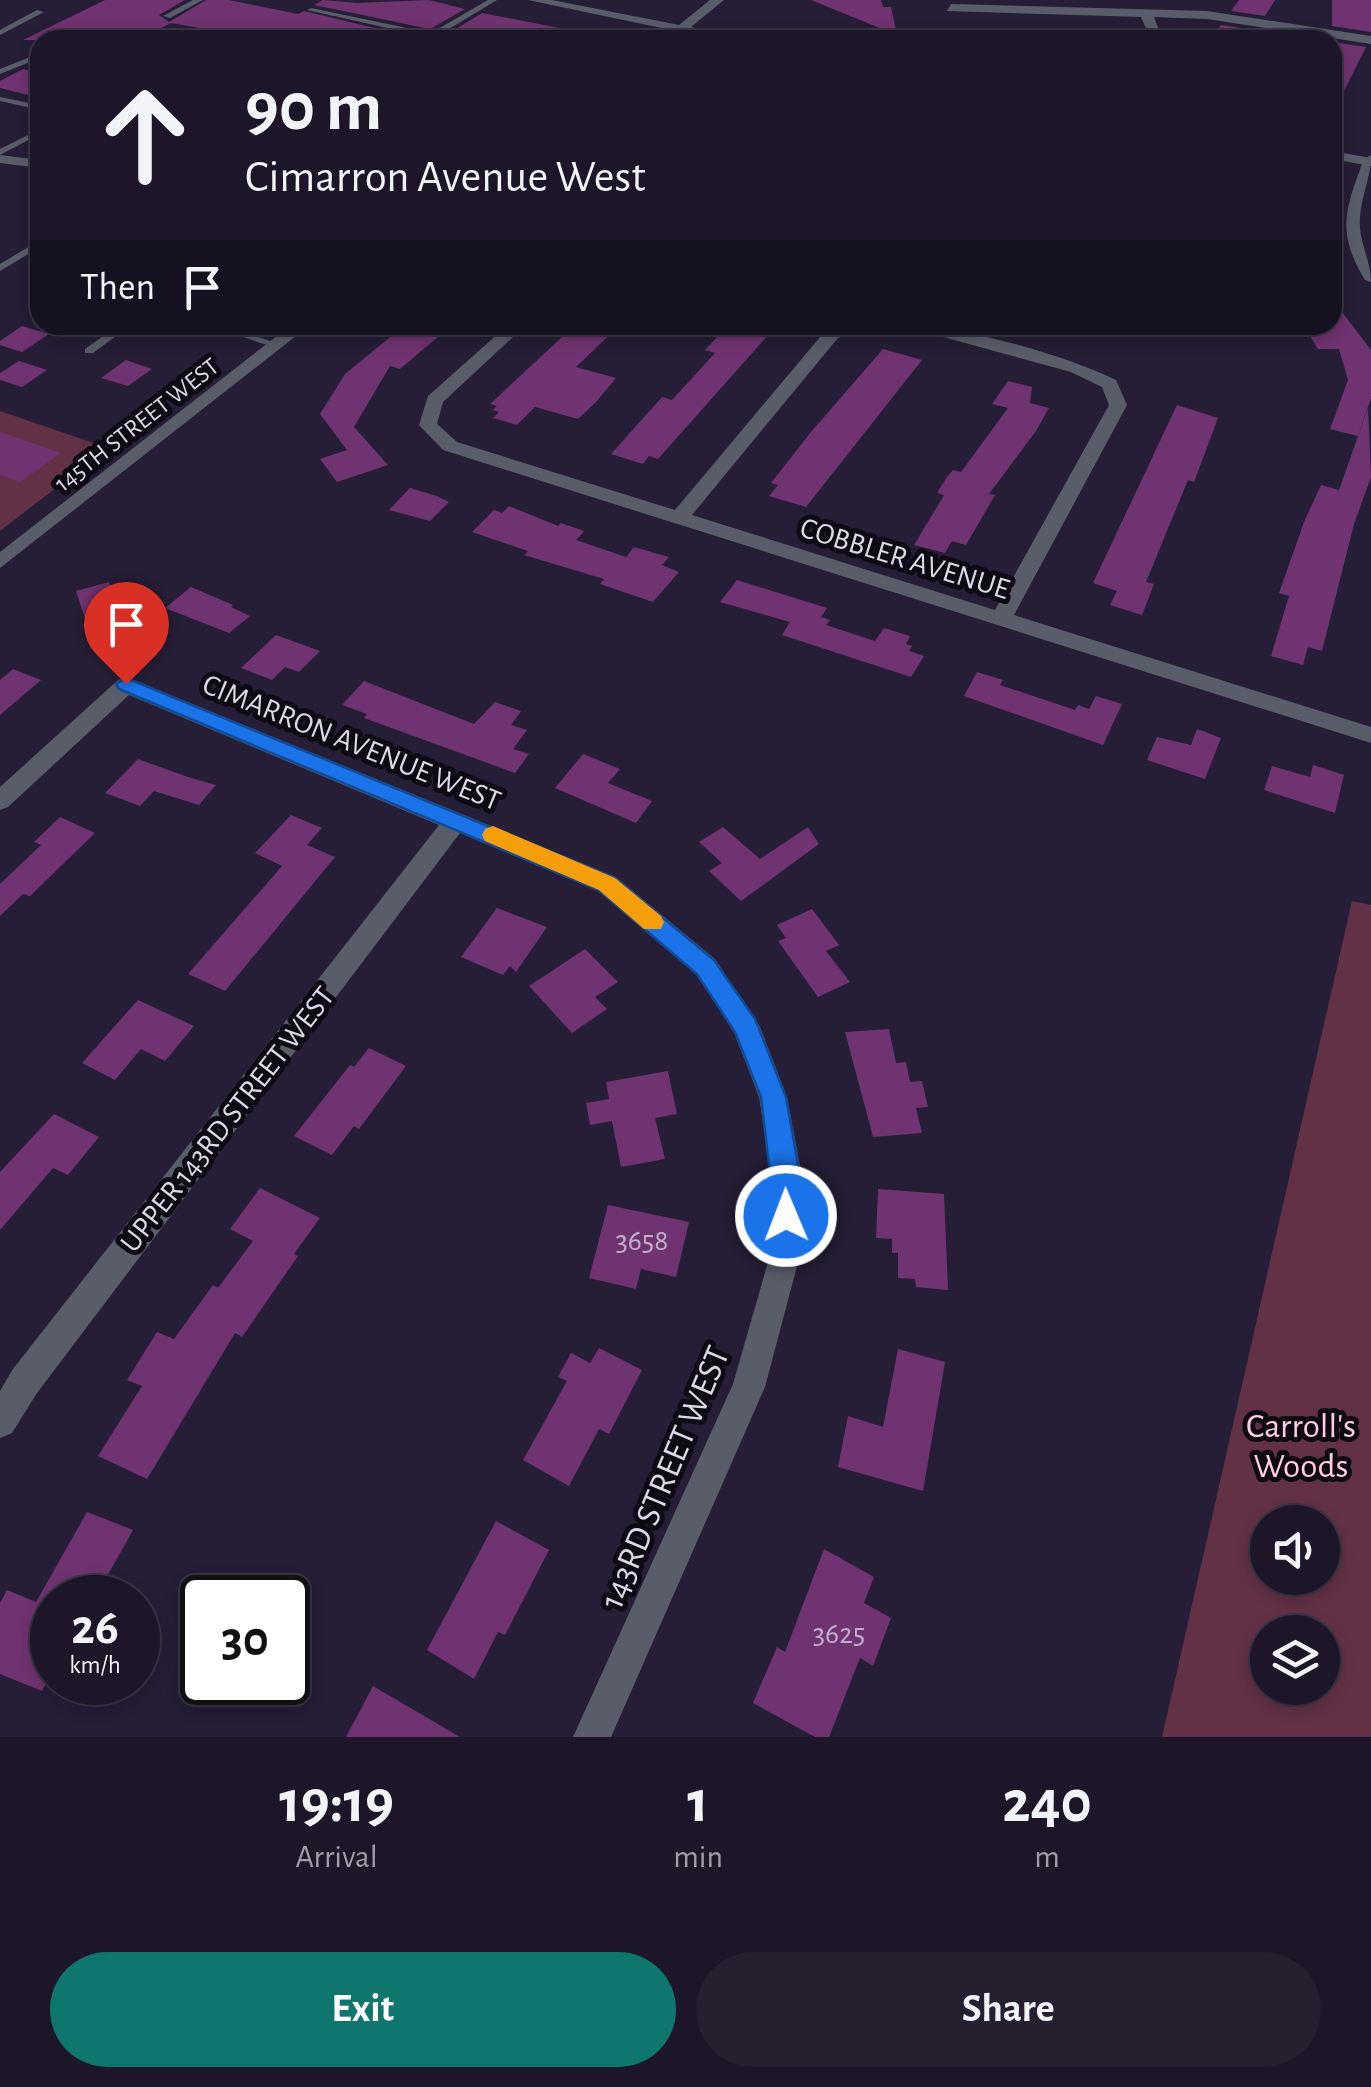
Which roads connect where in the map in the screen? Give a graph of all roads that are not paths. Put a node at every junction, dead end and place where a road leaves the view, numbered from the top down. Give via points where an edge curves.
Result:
1 (198, 0) edge
2 (492, 0) edge
3 (534, 0) edge
4 (718, 0) edge
5 (952, 8) dead end
6 (311, 10) dead end
7 (40, 12) dead end
8 (1146, 13) junction
9 (167, 16) dead end
10 (681, 29) junction
11 (404, 30) edge
12 (442, 30) edge
13 (686, 30) edge
14 (1153, 30) edge
15 (1311, 30) edge
16 (0, 33) edge
17 (1342, 35) edge
18 (1371, 40) edge
19 (0, 58) edge
20 (30, 60) edge
21 (25, 62) junction
22 (30, 63) edge
23 (0, 72) edge
24 (0, 99) edge
25 (30, 106) edge
26 (30, 137) edge
27 (0, 156) edge
28 (1342, 157) edge
29 (1371, 161) edge
30 (30, 162) edge
31 (30, 249) edge
32 (0, 268) edge
33 (1371, 277) edge
34 (112, 335) edge
35 (244, 335) edge
36 (290, 335) edge
37 (507, 335) edge
38 (831, 335) edge
39 (947, 335) edge
40 (277, 345) junction
41 (89, 351) dead end
42 (678, 518) junction
43 (0, 562) edge
44 (1002, 619) junction
45 (1371, 735) edge
46 (0, 800) edge
47 (457, 819) junction
48 (607, 884) joint
49 (0, 1422) edge
50 (592, 1737) edge

1 - 9 lane
2 - 12 lane
3 - 10 street
4 - 10 street
5 - 8 street
6 - 11 lane
7 - 16 lane
8 - 14 street
8 - 15 street
10 - 13 street
17 - 18 street
19 - 21 lane
20 - 21 lane
21 - 22 lane
21 - 23 lane
24 - 25 lane
26 - 27 lane
27 - 30 street
28 - 29 street
29 - 33 street via 1349,223 1354,249
31 - 32 lane
34 - 41 lane
35 - 40 lane
36 - 40 street, 145TH STREET WEST
37 - 42 street, COBBLER AVENUE via 434,400 428,425 450,446
38 - 42 street
39 - 44 street via 1077,368 1110,384 1118,405
40 - 43 street, 145TH STREET WEST
42 - 44 street, COBBLER AVENUE
44 - 45 street, COBBLER AVENUE
46 - 47 street, CIMARRON AVENUE WEST via 126,684
47 - 48 street, CIMARRON AVENUE WEST
47 - 49 street, UPPER 143RD STREET WEST
48 - 50 street, 143RD STREET WEST via 706,967 746,1027 774,1097 787,1176 785,1254 749,1387

